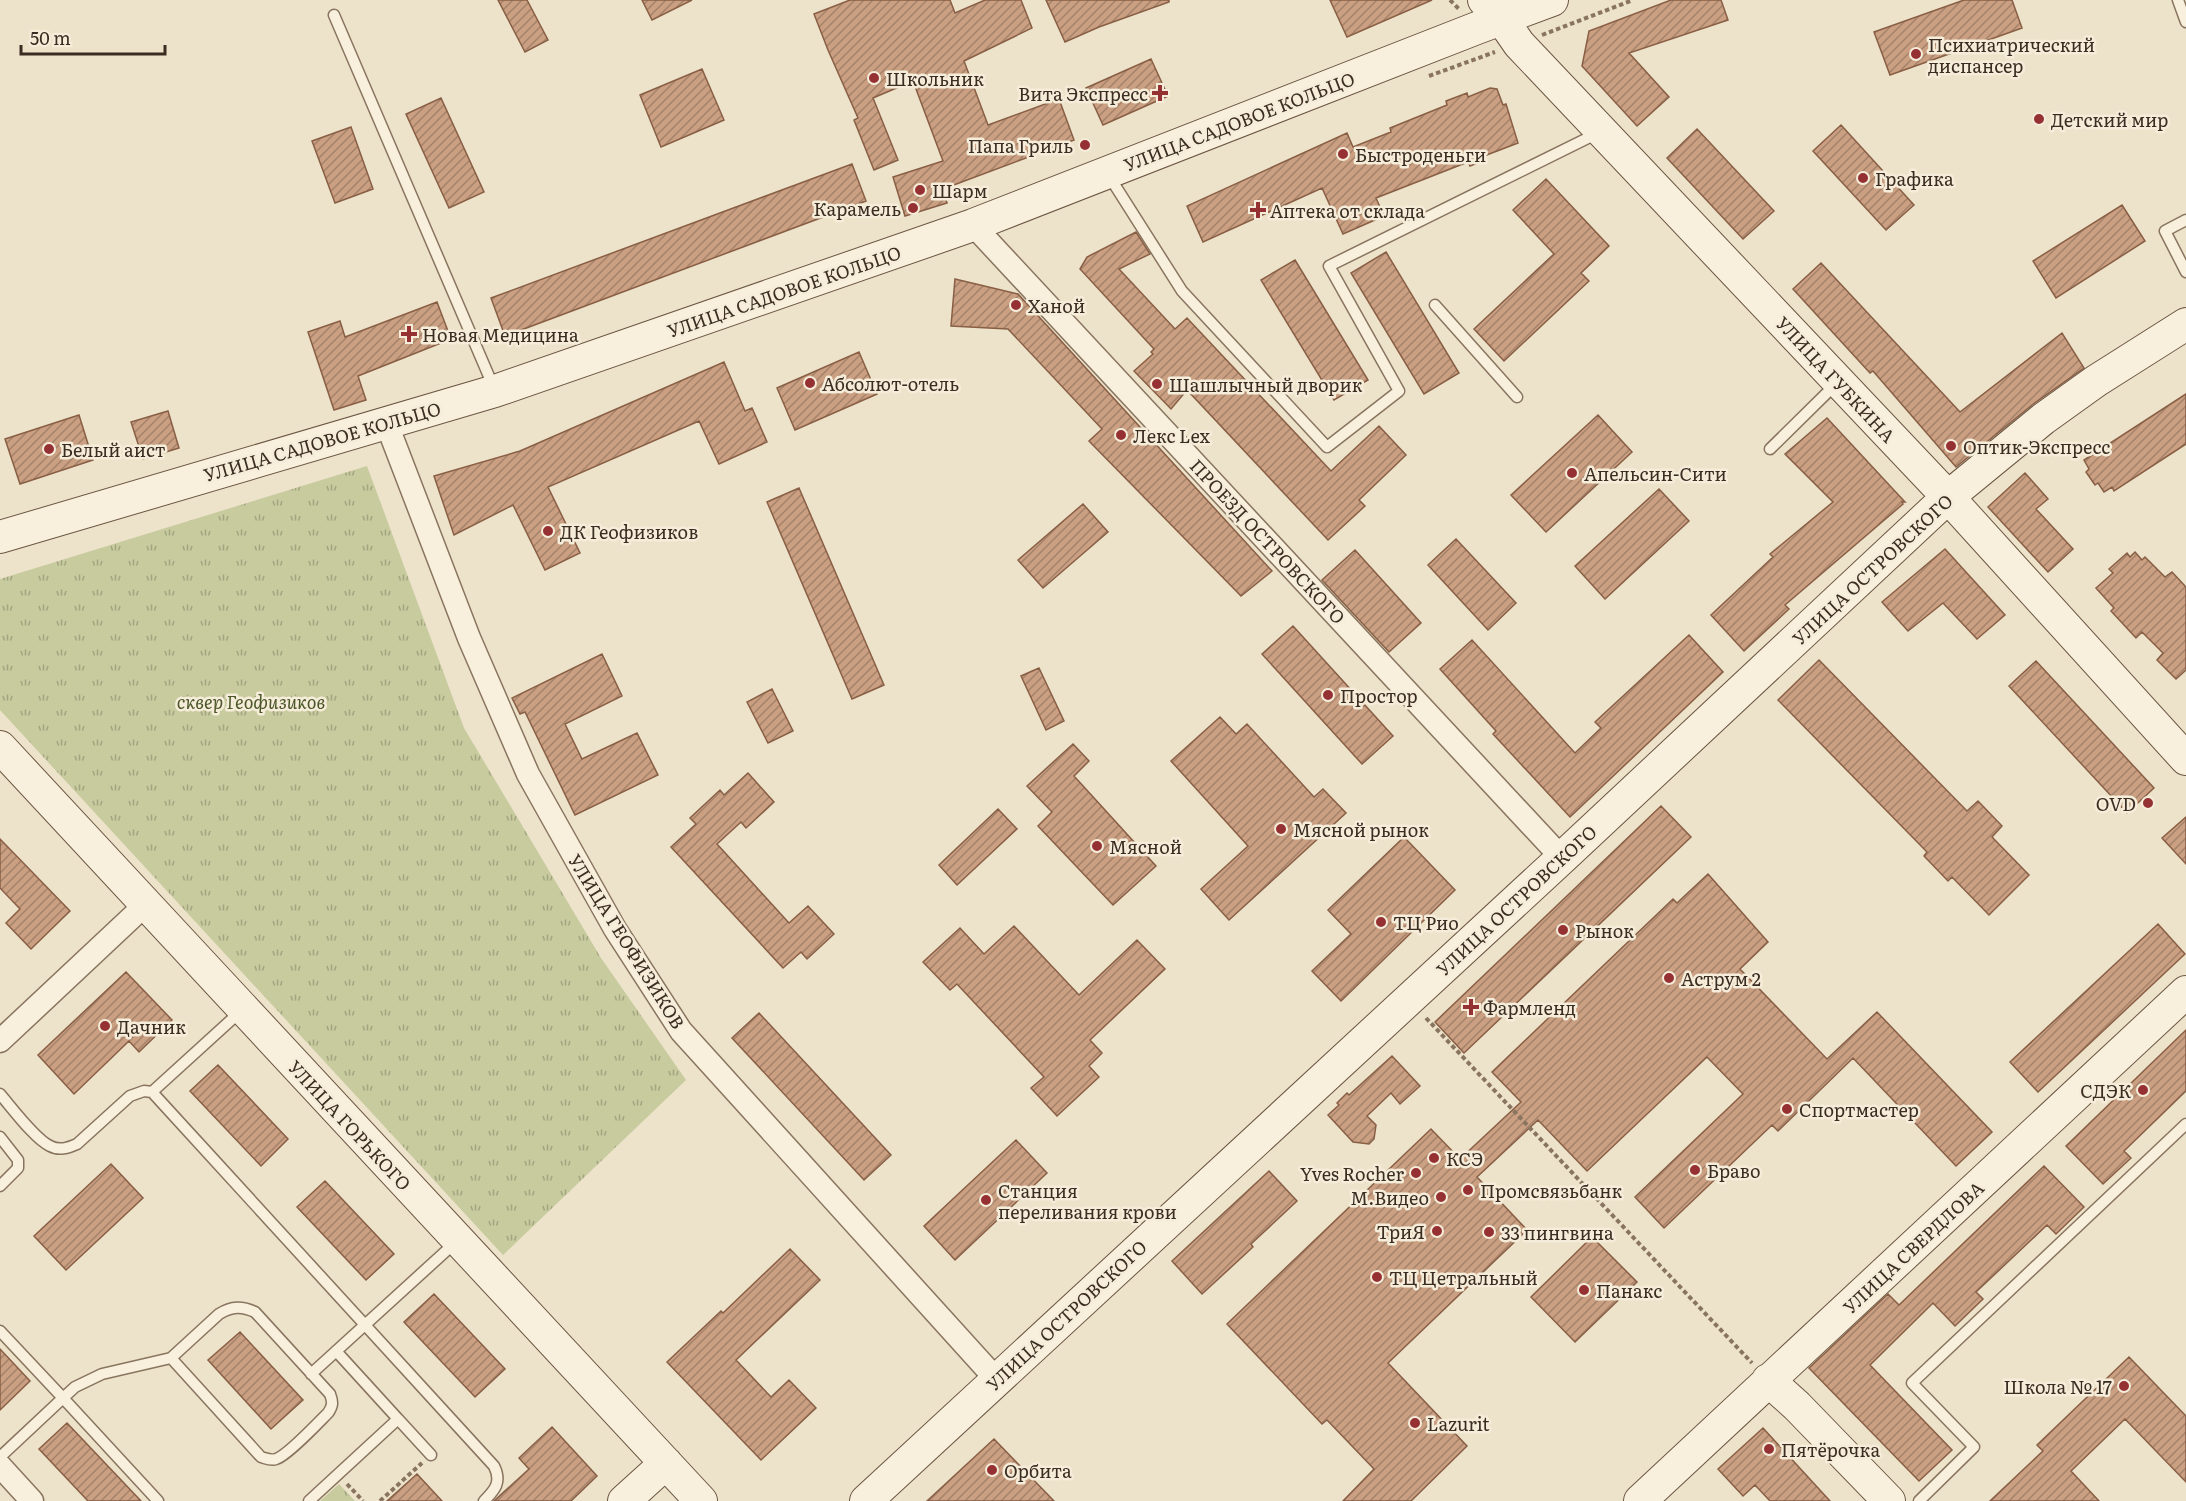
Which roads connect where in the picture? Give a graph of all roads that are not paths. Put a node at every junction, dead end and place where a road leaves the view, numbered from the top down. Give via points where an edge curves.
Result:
1 (1552, 0) edge
2 (2178, 0) edge
3 (1492, 9) edge
4 (333, 15) dead end
5 (2186, 22) edge
6 (1601, 131) junction
7 (1107, 172) junction
8 (2186, 220) edge
9 (973, 225) junction
10 (2186, 272) edge
11 (1435, 305) dead end
12 (2186, 324) edge
13 (1839, 382) junction
14 (495, 391) junction
15 (1517, 397) dead end
16 (386, 422) junction
17 (1770, 449) dead end
18 (1948, 497) junction
19 (0, 537) edge
20 (0, 747) edge
21 (2186, 759) edge
22 (1562, 858) junction
23 (145, 904) junction
24 (2186, 992) edge
25 (243, 1009) junction
26 (0, 1041) edge
27 (152, 1092) junction
28 (0, 1094) edge
29 (2186, 1124) edge
30 (0, 1137) edge
31 (0, 1186) edge
32 (458, 1240) junction
33 (365, 1325) junction
34 (0, 1331) edge
35 (336, 1351) junction
36 (171, 1358) junction
37 (311, 1374) junction
38 (996, 1379) junction
39 (1768, 1380) junction
40 (63, 1398) junction
41 (398, 1419) junction
42 (431, 1455) road end
43 (0, 1457) edge
44 (666, 1463) junction
45 (0, 1466) edge
46 (32, 1501) edge
47 (158, 1501) edge
48 (309, 1501) edge
49 (484, 1501) edge
50 (624, 1501) edge
51 (701, 1501) edge
52 (866, 1501) edge
53 (1640, 1501) edge
54 (1889, 1501) edge
55 (1919, 1501) edge

1 - 3 street, УЛИЦА САДОВОЕ КОЛЬЦО
2 - 5 lane
3 - 6 street, УЛИЦА ГУБКИНА
3 - 7 street, УЛИЦА САДОВОЕ КОЛЬЦО
4 - 14 lane
6 - 7 lane via 1329,266 1399,391 1327,447 1182,291
6 - 13 street, УЛИЦА ГУБКИНА
7 - 9 street, УЛИЦА САДОВОЕ КОЛЬЦО
8 - 10 lane via 2165,231
9 - 14 street, УЛИЦА САДОВОЕ КОЛЬЦО
9 - 22 street, ПРОЕЗД ОСТРОВСКОГО
11 - 15 lane
12 - 18 street, УЛИЦА ОСТРОВСКОГО via 2096,381
13 - 17 lane
13 - 18 street, УЛИЦА ГУБКИНА
14 - 16 street, УЛИЦА САДОВОЕ КОЛЬЦО
16 - 19 street, УЛИЦА САДОВОЕ КОЛЬЦО
16 - 38 street, УЛИЦА ГЕОФИЗИКОВ via 469,638 528,774 615,929 681,1031
18 - 21 street, УЛИЦА ГУБКИНА
18 - 22 street, УЛИЦА ОСТРОВСКОГО
20 - 23 street, УЛИЦА ГОРЬКОГО
22 - 38 street, УЛИЦА ОСТРОВСКОГО
23 - 25 street, УЛИЦА ГОРЬКОГО
23 - 26 street
24 - 39 street, УЛИЦА СВЕРДЛОВА
25 - 27 lane
25 - 32 street, УЛИЦА ГОРЬКОГО
27 - 28 lane via 130,1096 77,1144 58,1149 42,1140
27 - 33 lane
29 - 55 lane via 1912,1383 1974,1447
30 - 31 lane via 14,1152 18,1168
32 - 33 lane
32 - 44 street, УЛИЦА ГОРЬКОГО
33 - 35 lane
33 - 49 lane via 494,1466 498,1484
34 - 40 lane
35 - 37 lane
35 - 41 lane
36 - 37 lane via 219,1314 227,1309 246,1308 255,1312
36 - 37 lane via 267,1459 284,1453 332,1407 330,1394
36 - 40 lane via 102,1374 75,1387
38 - 52 street, УЛИЦА ОСТРОВСКОГО
39 - 53 street, УЛИЦА СВЕРДЛОВА
39 - 54 street
40 - 43 lane
40 - 47 lane
41 - 42 lane
41 - 48 lane
44 - 50 street
44 - 51 street, УЛИЦА ГОРЬКОГО
45 - 46 street

